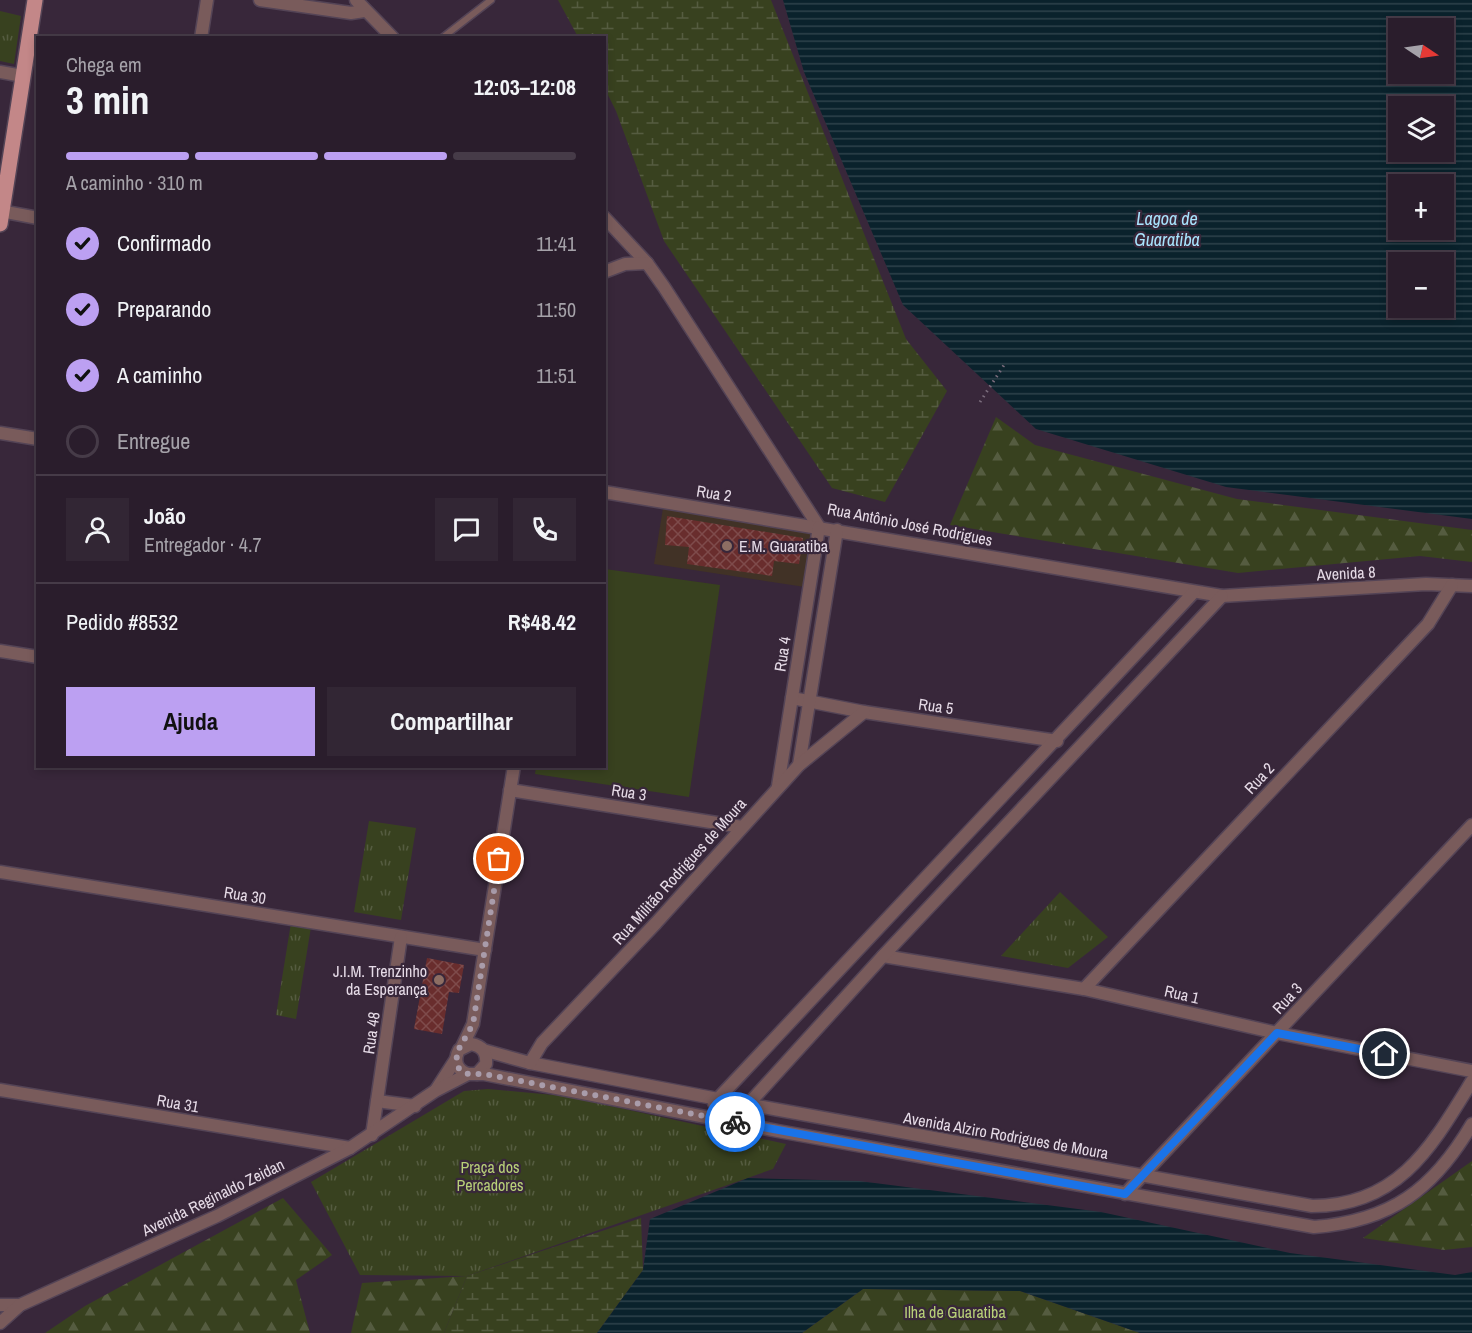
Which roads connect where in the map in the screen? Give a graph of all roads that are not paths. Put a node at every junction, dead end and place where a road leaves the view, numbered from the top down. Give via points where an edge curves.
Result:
1 (35, 0) edge
2 (207, 0) edge
3 (260, 0) edge
4 (356, 0) edge
5 (491, 0) edge
6 (364, 11) junction
7 (380, 33) edge
8 (201, 36) edge
9 (445, 36) edge
10 (0, 72) edge
11 (23, 76) junction
12 (1, 215) edge
13 (36, 218) edge
14 (606, 219) edge
15 (647, 263) junction
16 (606, 271) edge
17 (0, 434) edge
18 (36, 439) edge
19 (606, 492) edge
20 (819, 527) junction
21 (837, 530) junction
22 (1452, 585) junction
23 (1472, 586) edge
24 (1194, 592) junction
25 (1222, 596) junction
26 (0, 651) edge
27 (36, 657) edge
28 (792, 698) junction
29 (810, 702) junction
30 (864, 712) junction
31 (1057, 741) junction
32 (799, 765) junction
33 (514, 768) edge
34 (778, 788) junction
35 (510, 790) junction
36 (1472, 825) edge
37 (742, 827) junction
38 (0, 872) edge
39 (401, 937) junction
40 (485, 950) junction
41 (883, 956) junction
42 (1084, 989) junction
43 (473, 1024) junction
44 (1277, 1033) junction
45 (462, 1047) junction
46 (482, 1048) junction
47 (456, 1059) junction
48 (530, 1063) junction
49 (545, 1066) junction
50 (1472, 1071) edge
51 (472, 1074) junction
52 (1472, 1081) edge
53 (541, 1086) junction
54 (0, 1090) edge
55 (435, 1091) junction
56 (718, 1099) junction
57 (377, 1101) junction
58 (747, 1103) junction
59 (416, 1106) junction
60 (788, 1111) junction
61 (703, 1114) junction
62 (733, 1121) junction
63 (1472, 1124) edge
64 (778, 1131) junction
65 (372, 1135) junction
66 (350, 1148) junction
67 (1141, 1177) junction
68 (1125, 1194) junction
69 (0, 1305) edge
70 (20, 1305) junction
71 (0, 1323) edge

1 - 11 main road
2 - 8 street
3 - 6 street via 351,13
4 - 6 street
5 - 9 lane
6 - 7 street
10 - 11 street
11 - 12 main road
12 - 13 street
14 - 15 street, Rua Antônio José Rodrigues
15 - 16 street via 625,264
15 - 20 street, Rua Antônio José Rodrigues
17 - 18 street
19 - 20 street, Rua 2
20 - 21 street, Rua Antônio José Rodrigues
20 - 28 street, Rua 4
21 - 24 street, Rua Antônio José Rodrigues
21 - 29 street
22 - 23 street, Avenida 8
22 - 25 street, Avenida 8
22 - 42 street, Rua 2 via 1428,624
24 - 25 street, Rua Antônio José Rodrigues
24 - 31 street
25 - 41 street
26 - 27 street
28 - 29 street, Rua 5
28 - 34 street, Rua 4
29 - 30 street, Rua 5
29 - 32 street
30 - 31 street, Rua 5
30 - 32 street, Rua Militão Rodrigues de Moura
31 - 56 street
32 - 34 street, Rua Militão Rodrigues de Moura
33 - 35 street, Avenida Reginaldo Zeidan
34 - 37 street, Rua Militão Rodrigues de Moura
35 - 37 street, Rua 3
35 - 40 street, Avenida Reginaldo Zeidan
36 - 44 street, Rua 3
37 - 48 street, Rua Militão Rodrigues de Moura via 542,1043
38 - 39 street, Rua 30
39 - 40 street, Rua 30
39 - 57 street, Rua 48
40 - 43 street, Avenida Reginaldo Zeidan
41 - 42 street, Rua 1
41 - 58 street
42 - 44 street, Rua 1
43 - 45 street, Avenida Reginaldo Zeidan
43 - 46 street, Avenida Reginaldo Zeidan
44 - 50 street, Rua 1
44 - 67 street, Rua 3
45 - 46 street via 471,1044
45 - 47 street, Avenida Reginaldo Zeidan
46 - 48 street, Avenida Alziro Rodrigues de Moura
46 - 51 street via 486,1064
47 - 51 street via 459,1069
47 - 55 street, Avenida Reginaldo Zeidan
48 - 49 street, Avenida Alziro Rodrigues de Moura
49 - 53 street
49 - 56 street, Avenida Alziro Rodrigues de Moura
51 - 53 street
51 - 55 street, Avenida Reginaldo Zeidan
52 - 67 street, Avenida Alziro Rodrigues de Moura via 1426,1153 1401,1176 1360,1199 1327,1206 1289,1204
53 - 61 street
54 - 66 street, Rua 31
55 - 59 street, Avenida Reginaldo Zeidan
56 - 58 street, Avenida Alziro Rodrigues de Moura
56 - 61 street
57 - 59 street
57 - 65 street, Rua 48
58 - 60 street, Avenida Alziro Rodrigues de Moura
58 - 62 street
59 - 65 street, Avenida Reginaldo Zeidan
60 - 64 street
60 - 67 street, Avenida Alziro Rodrigues de Moura
61 - 62 street
62 - 64 street
63 - 68 street via 1422,1190 1368,1219 1339,1225 1286,1224
64 - 68 street
65 - 66 street, Avenida Reginaldo Zeidan
66 - 70 street, Avenida Reginaldo Zeidan via 217,1216
67 - 68 street, Rua 3
69 - 70 street
70 - 71 street, Avenida Reginaldo Zeidan

